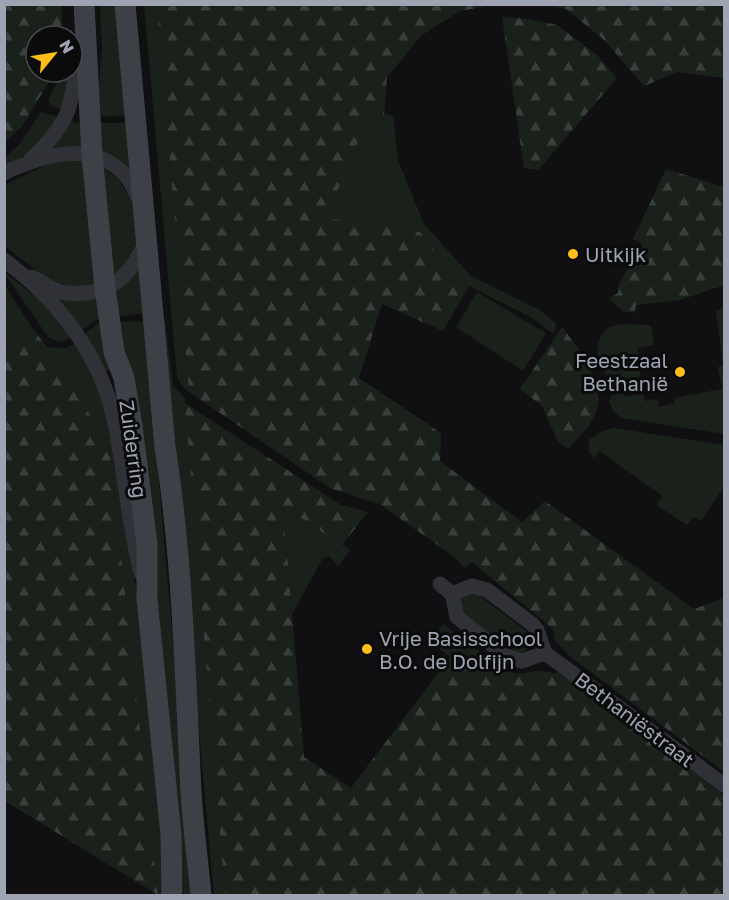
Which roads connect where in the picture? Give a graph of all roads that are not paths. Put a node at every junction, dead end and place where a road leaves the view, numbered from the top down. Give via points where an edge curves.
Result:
1 (84, 4) edge
2 (125, 4) edge
3 (86, 45) junction
4 (92, 155) junction
5 (28, 162) junction
6 (4, 173) edge
7 (142, 206) junction
8 (146, 242) junction
9 (4, 260) edge
10 (21, 272) junction
11 (105, 288) junction
12 (440, 584) dead end
13 (452, 594) junction
14 (147, 599) junction
15 (545, 653) junction
16 (724, 785) edge
17 (172, 896) edge
18 (201, 896) edge

1 - 3 main road, Zuiderring
2 - 7 main road, Zuiderring
3 - 4 main road, Zuiderring
3 - 5 street via 78,61 70,107 49,141
4 - 5 street via 62,154
4 - 7 street via 127,177
4 - 11 main road, Zuiderring
5 - 6 street
7 - 8 main road, Zuiderring
8 - 11 street via 129,271
8 - 18 main road, Zuiderring via 184,622 191,792
9 - 10 street
10 - 11 street via 60,291 89,293
10 - 14 street via 62,313 102,383 114,418 134,546
11 - 14 main road, Zuiderring via 114,352 124,378 132,426 147,544
12 - 13 street
13 - 15 street, Bethaniëstraat via 472,586 487,590 532,624
13 - 15 street via 457,617 507,657 522,661
14 - 17 main road, Zuiderring via 171,835
15 - 16 street, Bethaniëstraat

